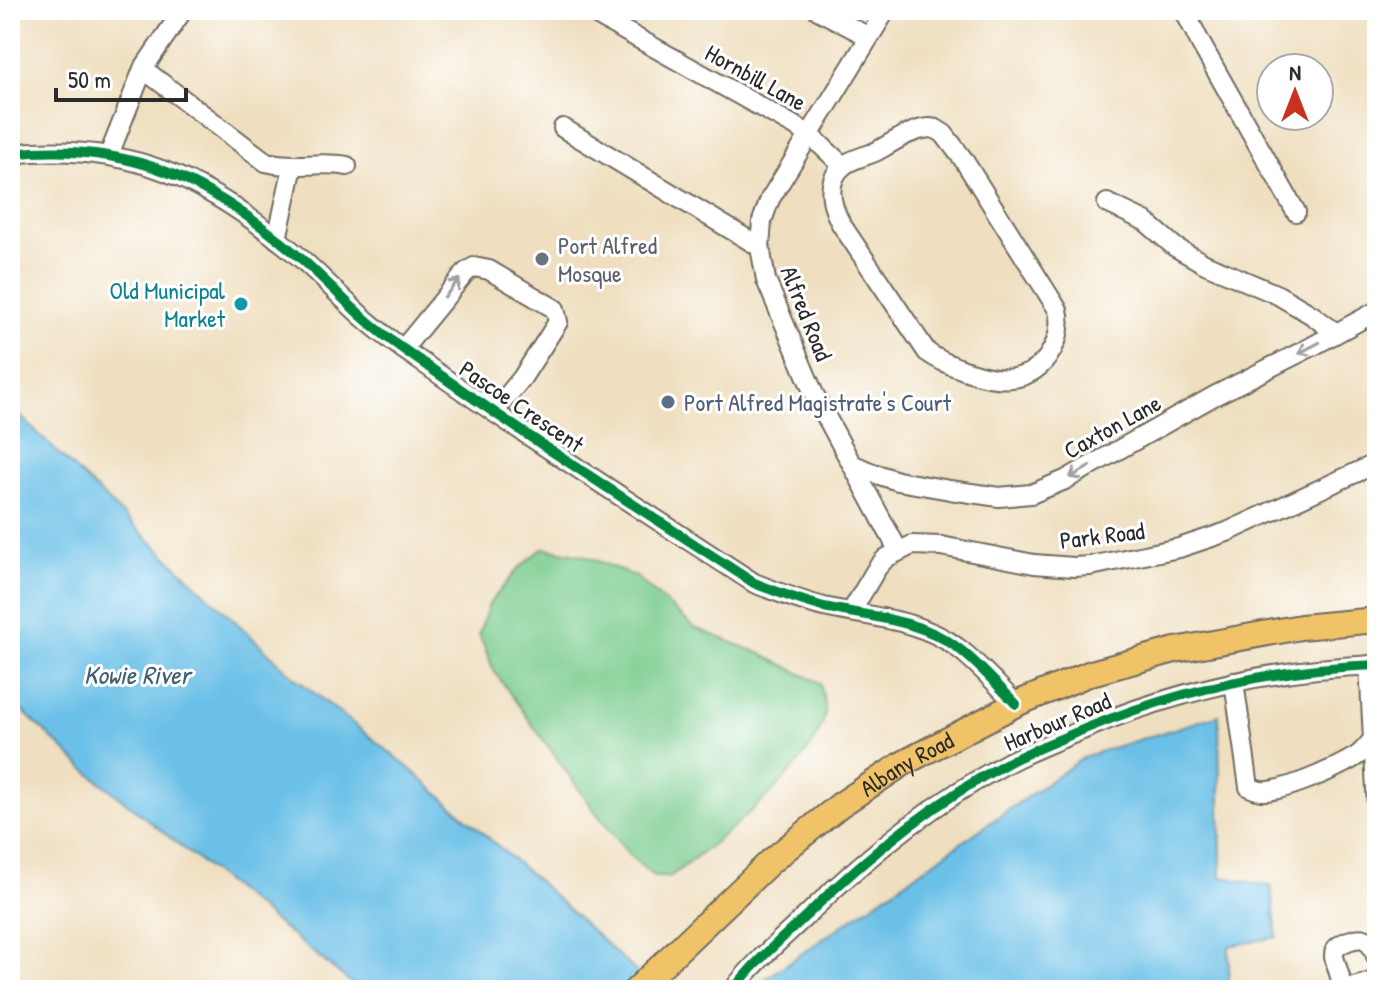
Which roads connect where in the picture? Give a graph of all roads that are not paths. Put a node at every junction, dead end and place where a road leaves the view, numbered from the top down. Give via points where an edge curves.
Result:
1 (183, 10) edge
2 (818, 10) edge
3 (886, 10) edge
4 (1184, 10) edge
5 (596, 15) dead end
6 (869, 37) junction
7 (143, 69) junction
8 (563, 128) dead end
9 (809, 134) junction
10 (10, 154) edge
11 (109, 155) junction
12 (293, 166) junction
13 (347, 166) dead end
14 (843, 166) junction
15 (1107, 203) dead end
16 (1296, 212) dead end
17 (277, 239) junction
18 (760, 247) junction
19 (1377, 311) edge
20 (1336, 333) junction
21 (403, 349) junction
22 (494, 412) junction
23 (1377, 463) edge
24 (852, 464) junction
25 (898, 550) junction
26 (851, 612) junction
27 (1377, 620) edge
28 (1373, 665) edge
29 (1234, 682) junction
30 (1016, 704) junction
31 (1373, 739) junction
32 (1377, 805) edge
33 (1377, 958) edge
34 (1377, 980) edge
35 (636, 990) edge
36 (733, 990) edge
37 (1344, 990) edge

1 - 7 street
2 - 6 street
3 - 6 street, Alfred Road
4 - 16 street
5 - 9 street, Hornbill Lane
6 - 9 street, Alfred Road
7 - 11 street
7 - 12 street via 266,162
8 - 18 street
9 - 14 street, Hornbill Lane
9 - 18 street, Alfred Road via 764,212
10 - 11 street, Pascoe Crescent
11 - 17 street, Pascoe Crescent via 196,185
12 - 13 street
12 - 17 street
14 - 14 street via 834,179 833,208 927,352 995,379 1020,378 1042,365 1058,335 1058,310 944,134 920,129
15 - 20 street via 1145,221 1175,247 1278,295
17 - 21 street, Pascoe Crescent
18 - 24 street, Alfred Road via 766,280 814,394
19 - 20 street, Caxton Lane
20 -> 24 street, Caxton Lane via 1031,494 999,497 950,490 898,481
21 - 22 street, Pascoe Crescent
21 -> 22 street via 474,267 489,270 555,309 558,322
22 - 26 street, Pascoe Crescent via 754,583
23 - 25 street, Park Road via 1227,532 1099,564 1034,564 924,544
24 - 25 street, Alfred Road
25 - 26 street via 877,568
26 - 30 street, Pascoe Crescent via 892,619 941,638
27 - 30 main road, Albany Road via 1301,627 1175,650 1091,673
28 - 29 street, Harbour Road
28 - 31 street
29 - 31 street via 1249,787 1258,791 1307,780 1358,756
29 - 36 street, Harbour Road via 1167,699 1038,749 934,808 825,897
30 - 35 main road, Albany Road via 902,764 840,805 770,862
31 - 32 street
33 - 37 street via 1363,938 1337,947 1334,957
34 - 37 street

